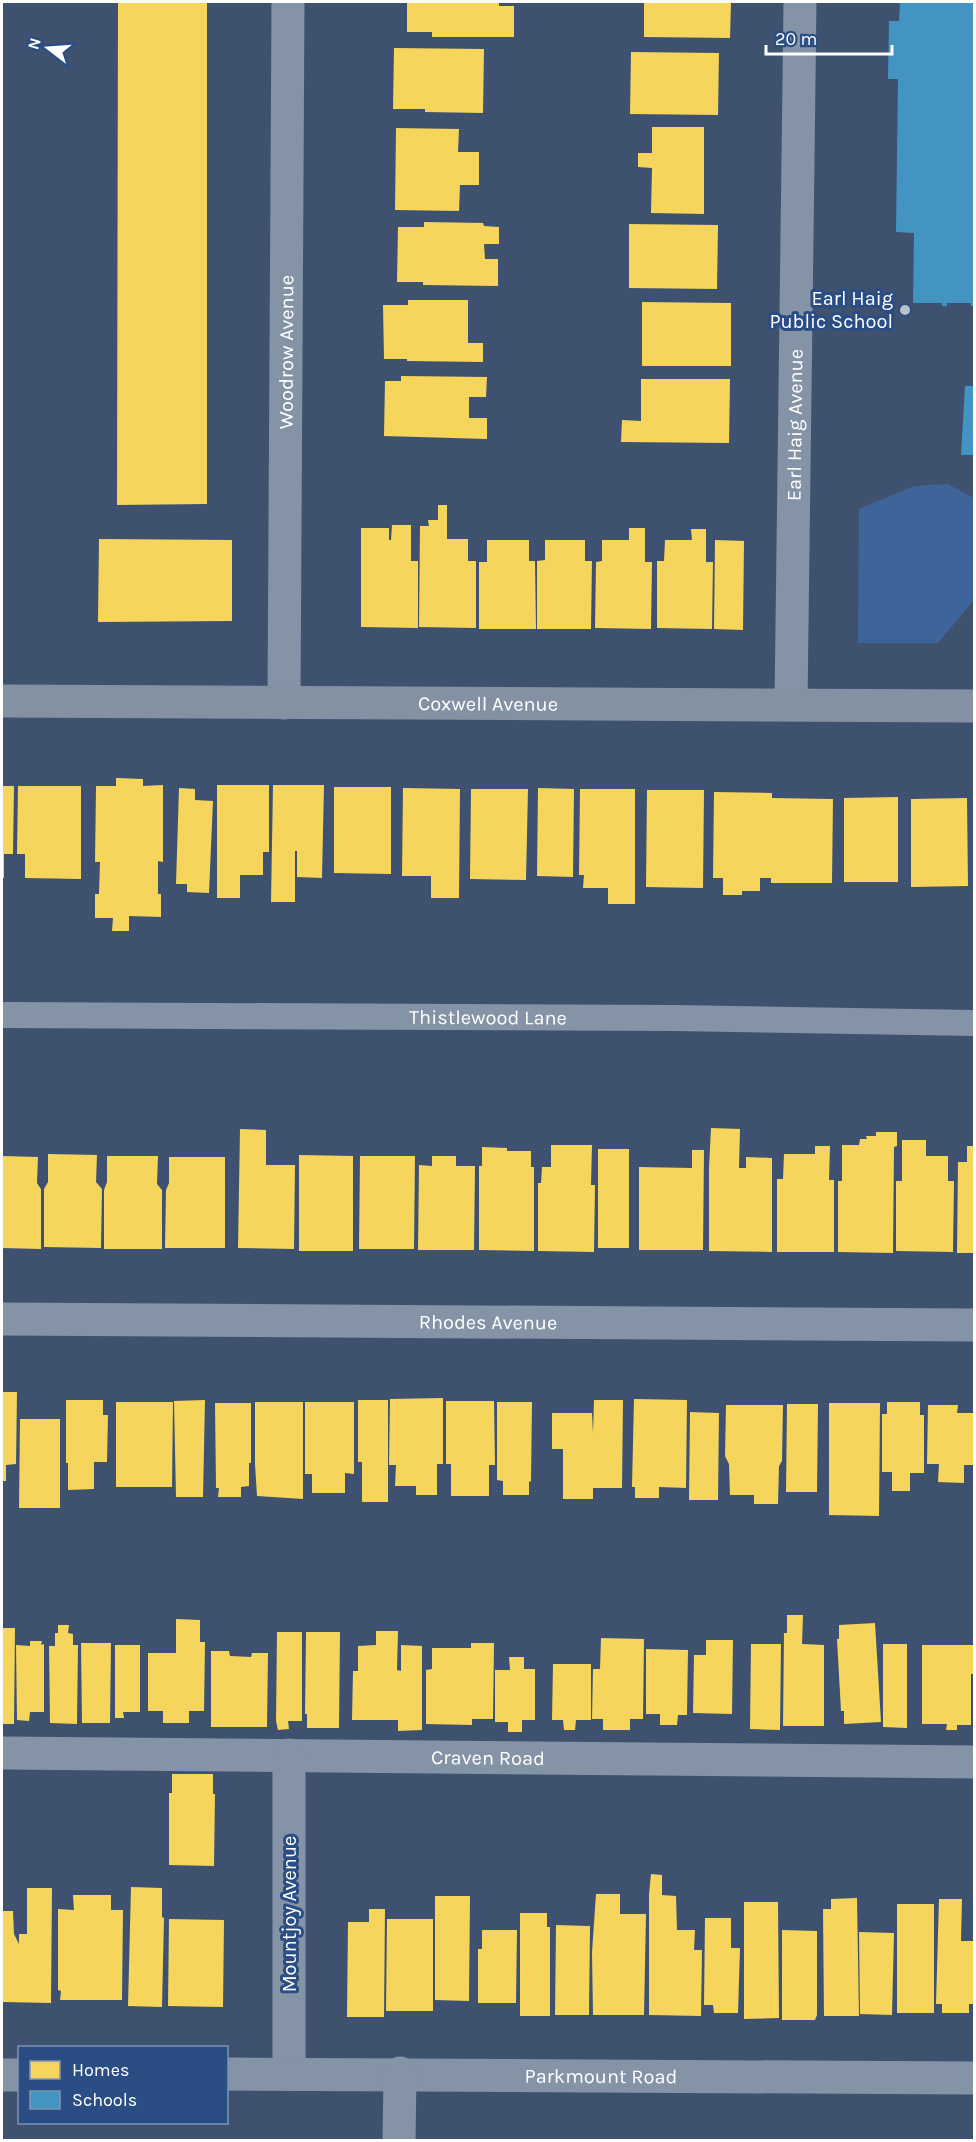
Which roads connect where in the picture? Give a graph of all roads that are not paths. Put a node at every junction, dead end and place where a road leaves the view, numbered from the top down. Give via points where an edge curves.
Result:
1 (288, 2) edge
2 (800, 2) edge
3 (2, 701) edge
4 (284, 703) junction
5 (791, 704) junction
6 (975, 706) edge
7 (2, 1015) edge
8 (975, 1023) edge
9 (2, 1319) edge
10 (975, 1325) edge
11 (2, 1753) edge
12 (289, 1755) junction
13 (975, 1762) edge
14 (289, 2073) junction
15 (400, 2073) junction
16 (228, 2074) edge
17 (2, 2075) edge
18 (18, 2075) edge
19 (975, 2078) edge
20 (399, 2140) edge

1 - 4 street, Woodrow Avenue
2 - 5 street, Earl Haig Avenue
3 - 4 main road, Coxwell Avenue
4 - 5 main road, Coxwell Avenue
5 - 6 main road, Coxwell Avenue
7 - 8 lane, Thistlewood Lane
9 - 10 street, Rhodes Avenue
11 - 12 street, Craven Road
12 - 13 street, Craven Road
12 - 14 street, Mountjoy Avenue
14 - 15 street, Parkmount Road
14 - 16 street, Parkmount Road
15 - 19 street, Parkmount Road
15 - 20 street
17 - 18 street

